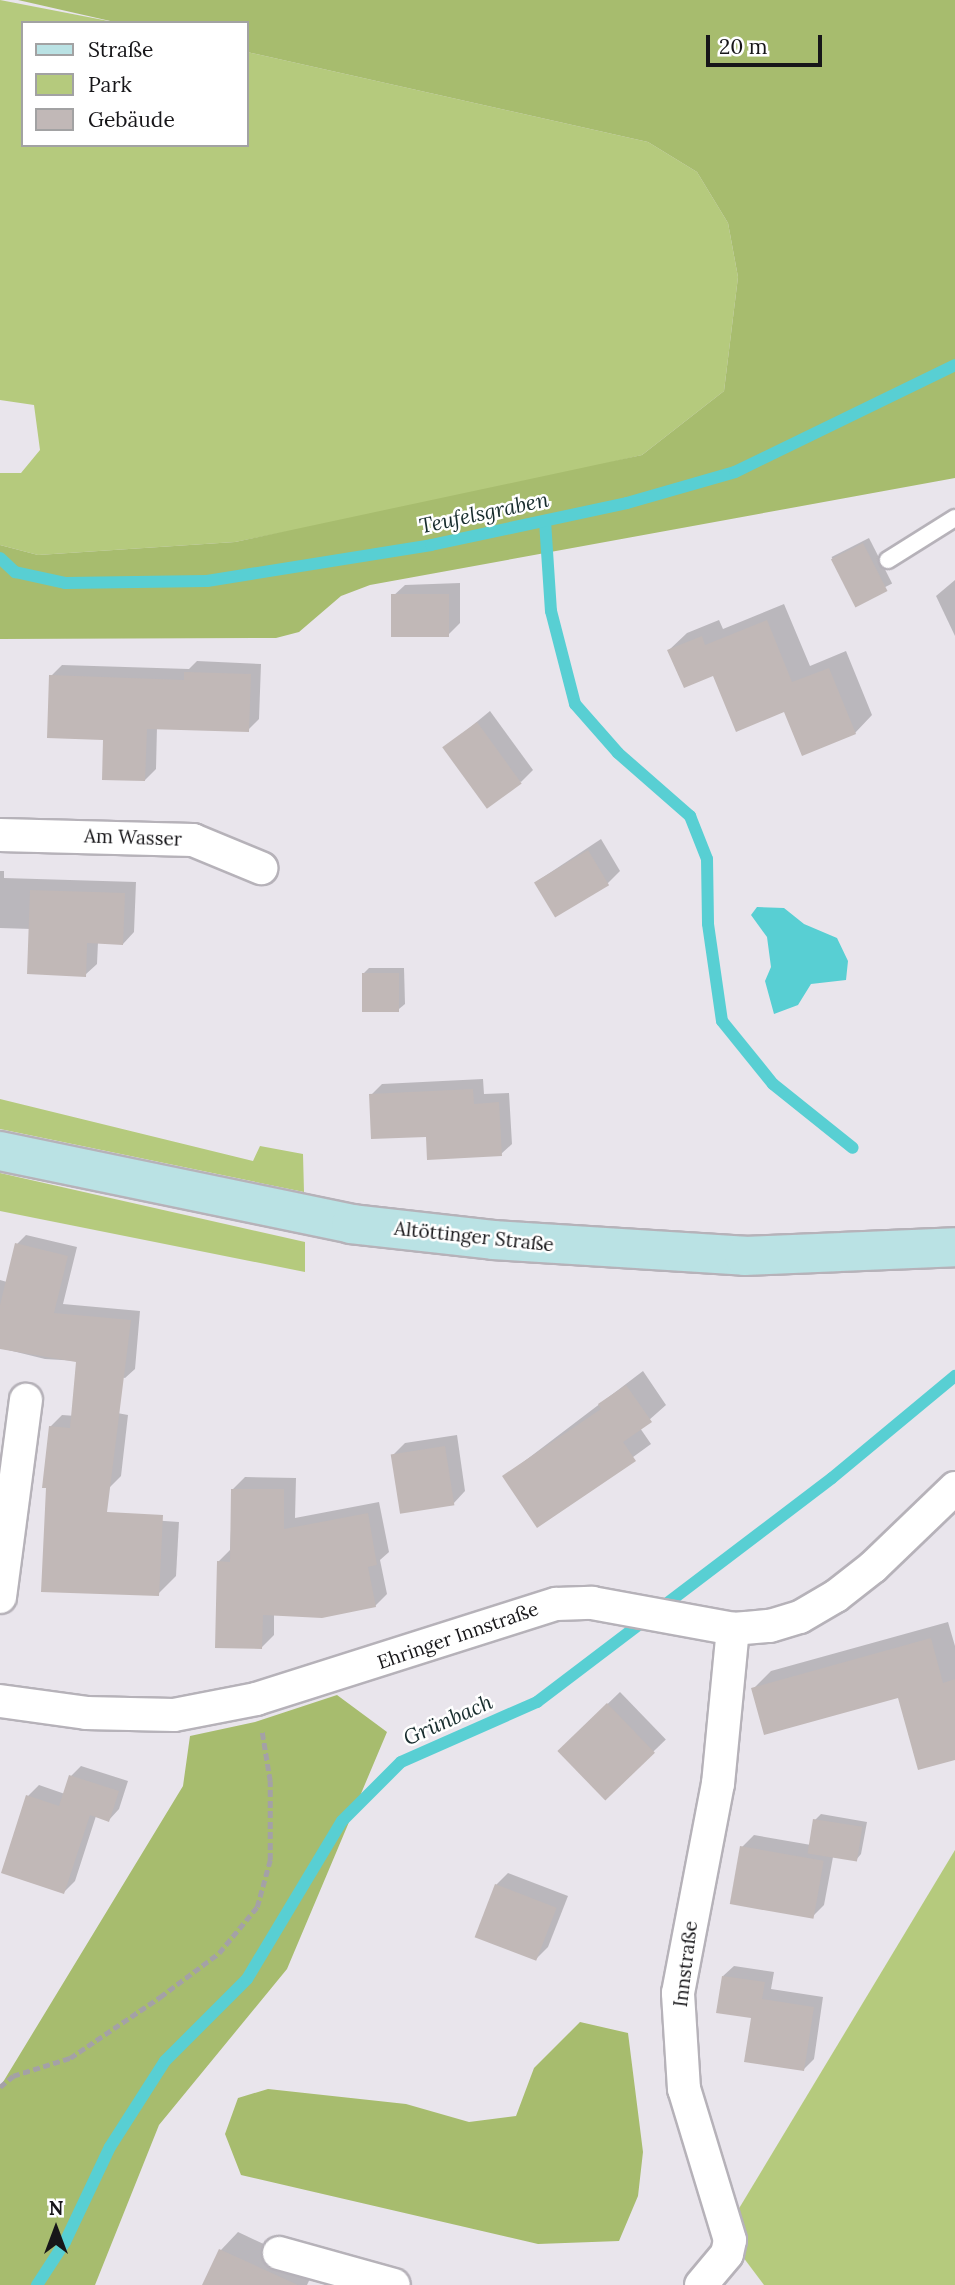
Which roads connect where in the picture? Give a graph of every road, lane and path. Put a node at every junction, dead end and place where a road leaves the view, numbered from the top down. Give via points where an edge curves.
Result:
1 (955, 518) edge
2 (888, 560) dead end
3 (0, 835) edge
4 (261, 868) dead end
5 (0, 1151) edge
6 (955, 1247) edge
7 (26, 1400) dead end
8 (955, 1488) edge
9 (0, 1597) edge
10 (733, 1629) junction
11 (256, 1699) junction
12 (0, 1701) edge
13 (0, 2087) edge
14 (279, 2253) dead end
15 (394, 2285) edge
16 (701, 2285) edge

1 - 2 lane
3 - 4 street, Am Wasser via 193,840
5 - 6 main road, Altöttinger Straße via 351,1224 493,1240 744,1256
7 - 9 street
8 - 10 street, Ehringer Innstraße via 836,1597 800,1617
10 - 11 street, Ehringer Innstraße via 608,1606 569,1603 539,1607
10 - 16 street, Innstraße via 718,1783 678,1993 684,2089 730,2240 727,2254
11 - 12 street, Ehringer Innstraße via 174,1714 130,1716
11 - 13 path via 270,1781 270,1860 257,1907 219,1953 160,1997 70,2058 13,2076
14 - 15 street

